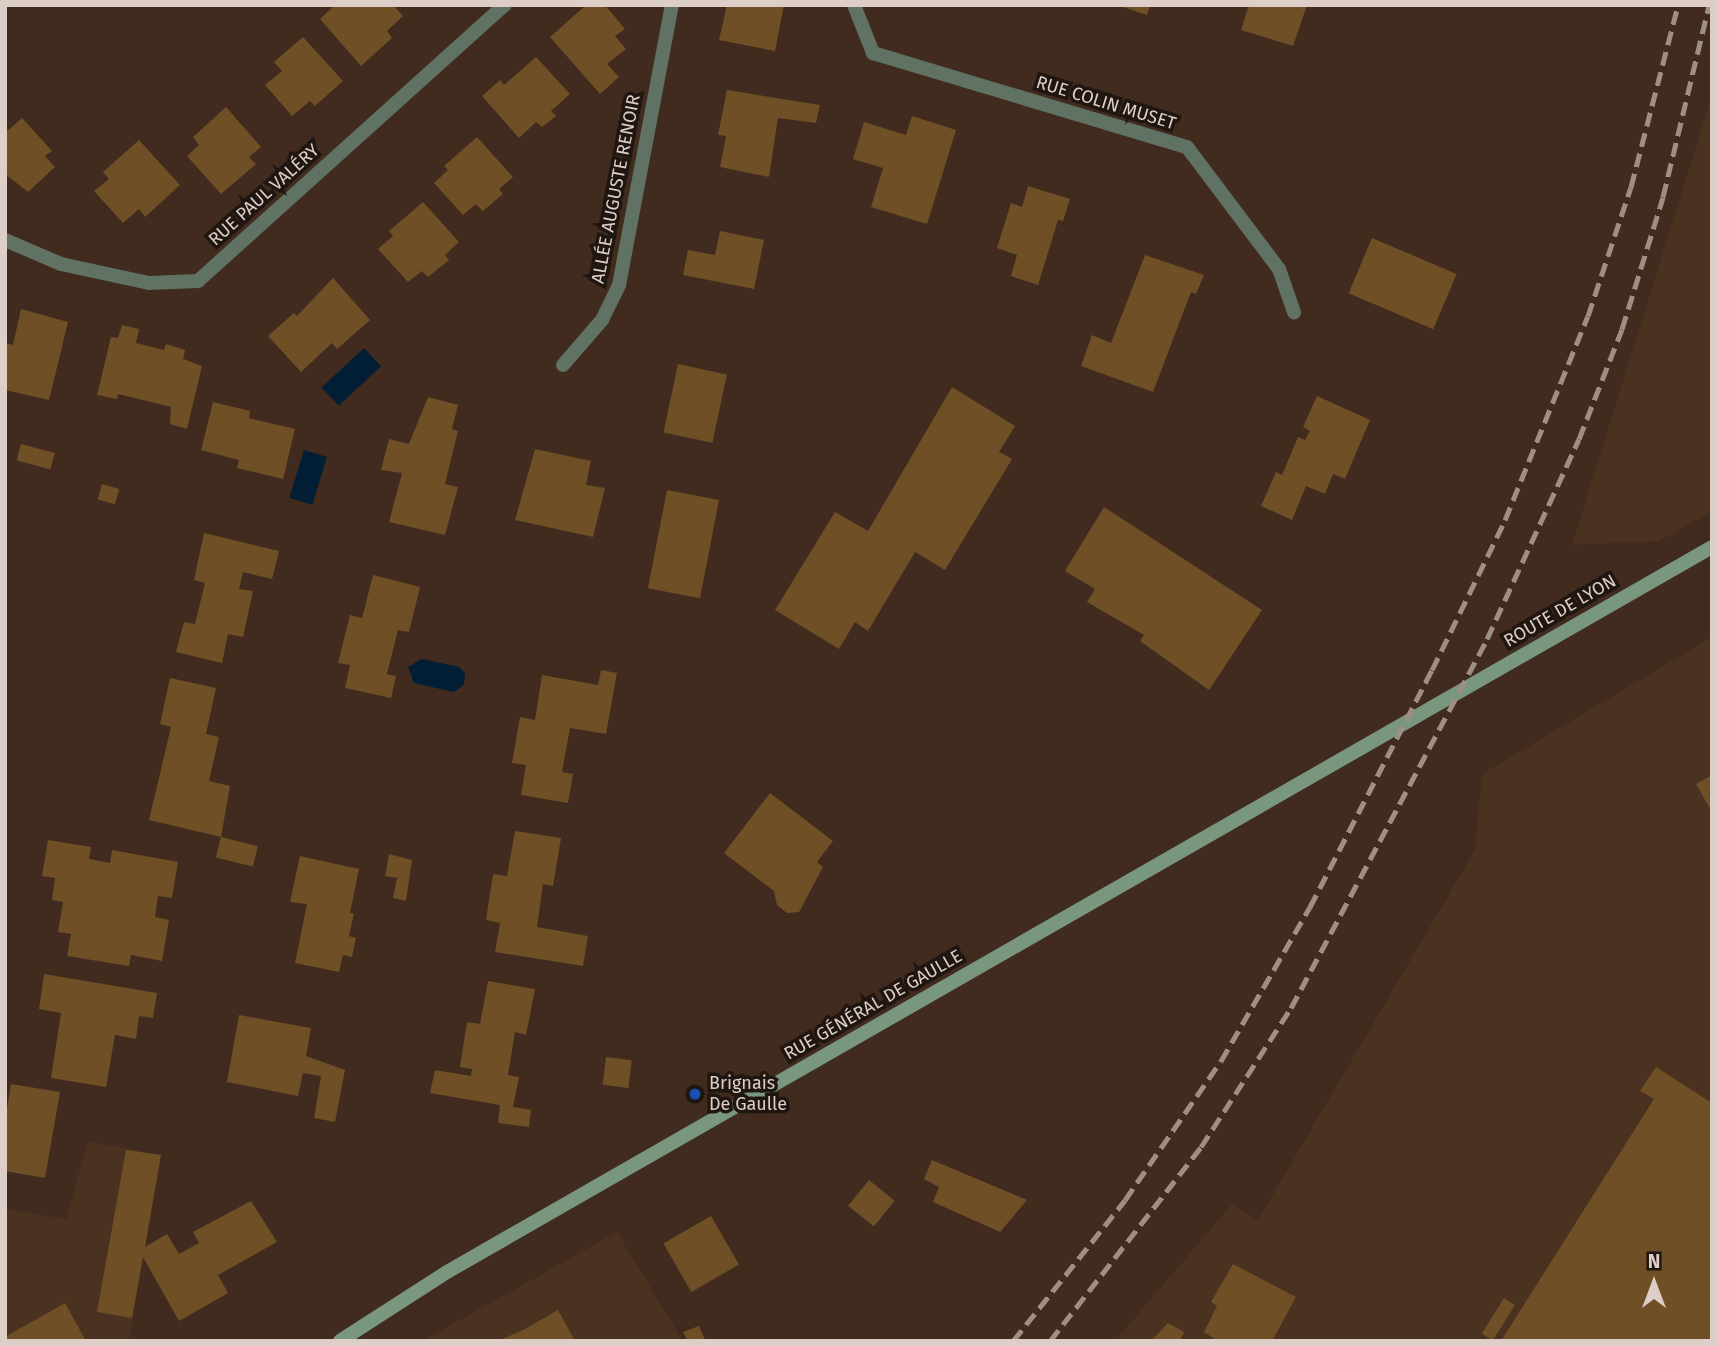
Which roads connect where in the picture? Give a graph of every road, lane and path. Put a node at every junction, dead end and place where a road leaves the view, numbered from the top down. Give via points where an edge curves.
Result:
1 (505, 5) edge
2 (672, 5) edge
3 (854, 5) edge
4 (5, 240) edge
5 (1294, 312) dead end
6 (563, 365) dead end
7 (1712, 547) edge
8 (1428, 709) joint
9 (340, 1341) edge

1 - 4 street, RUE PAUL VALÉRY via 198,281 136,280 61,264
2 - 6 street, ALLÉE AUGUSTE RENOIR via 620,285 602,320
3 - 5 street, RUE COLIN MUSET via 873,53 1187,147 1279,269
7 - 8 main road, ROUTE DE LYON
8 - 9 main road, RUE GÉNÉRAL DE GAULLE via 447,1272

